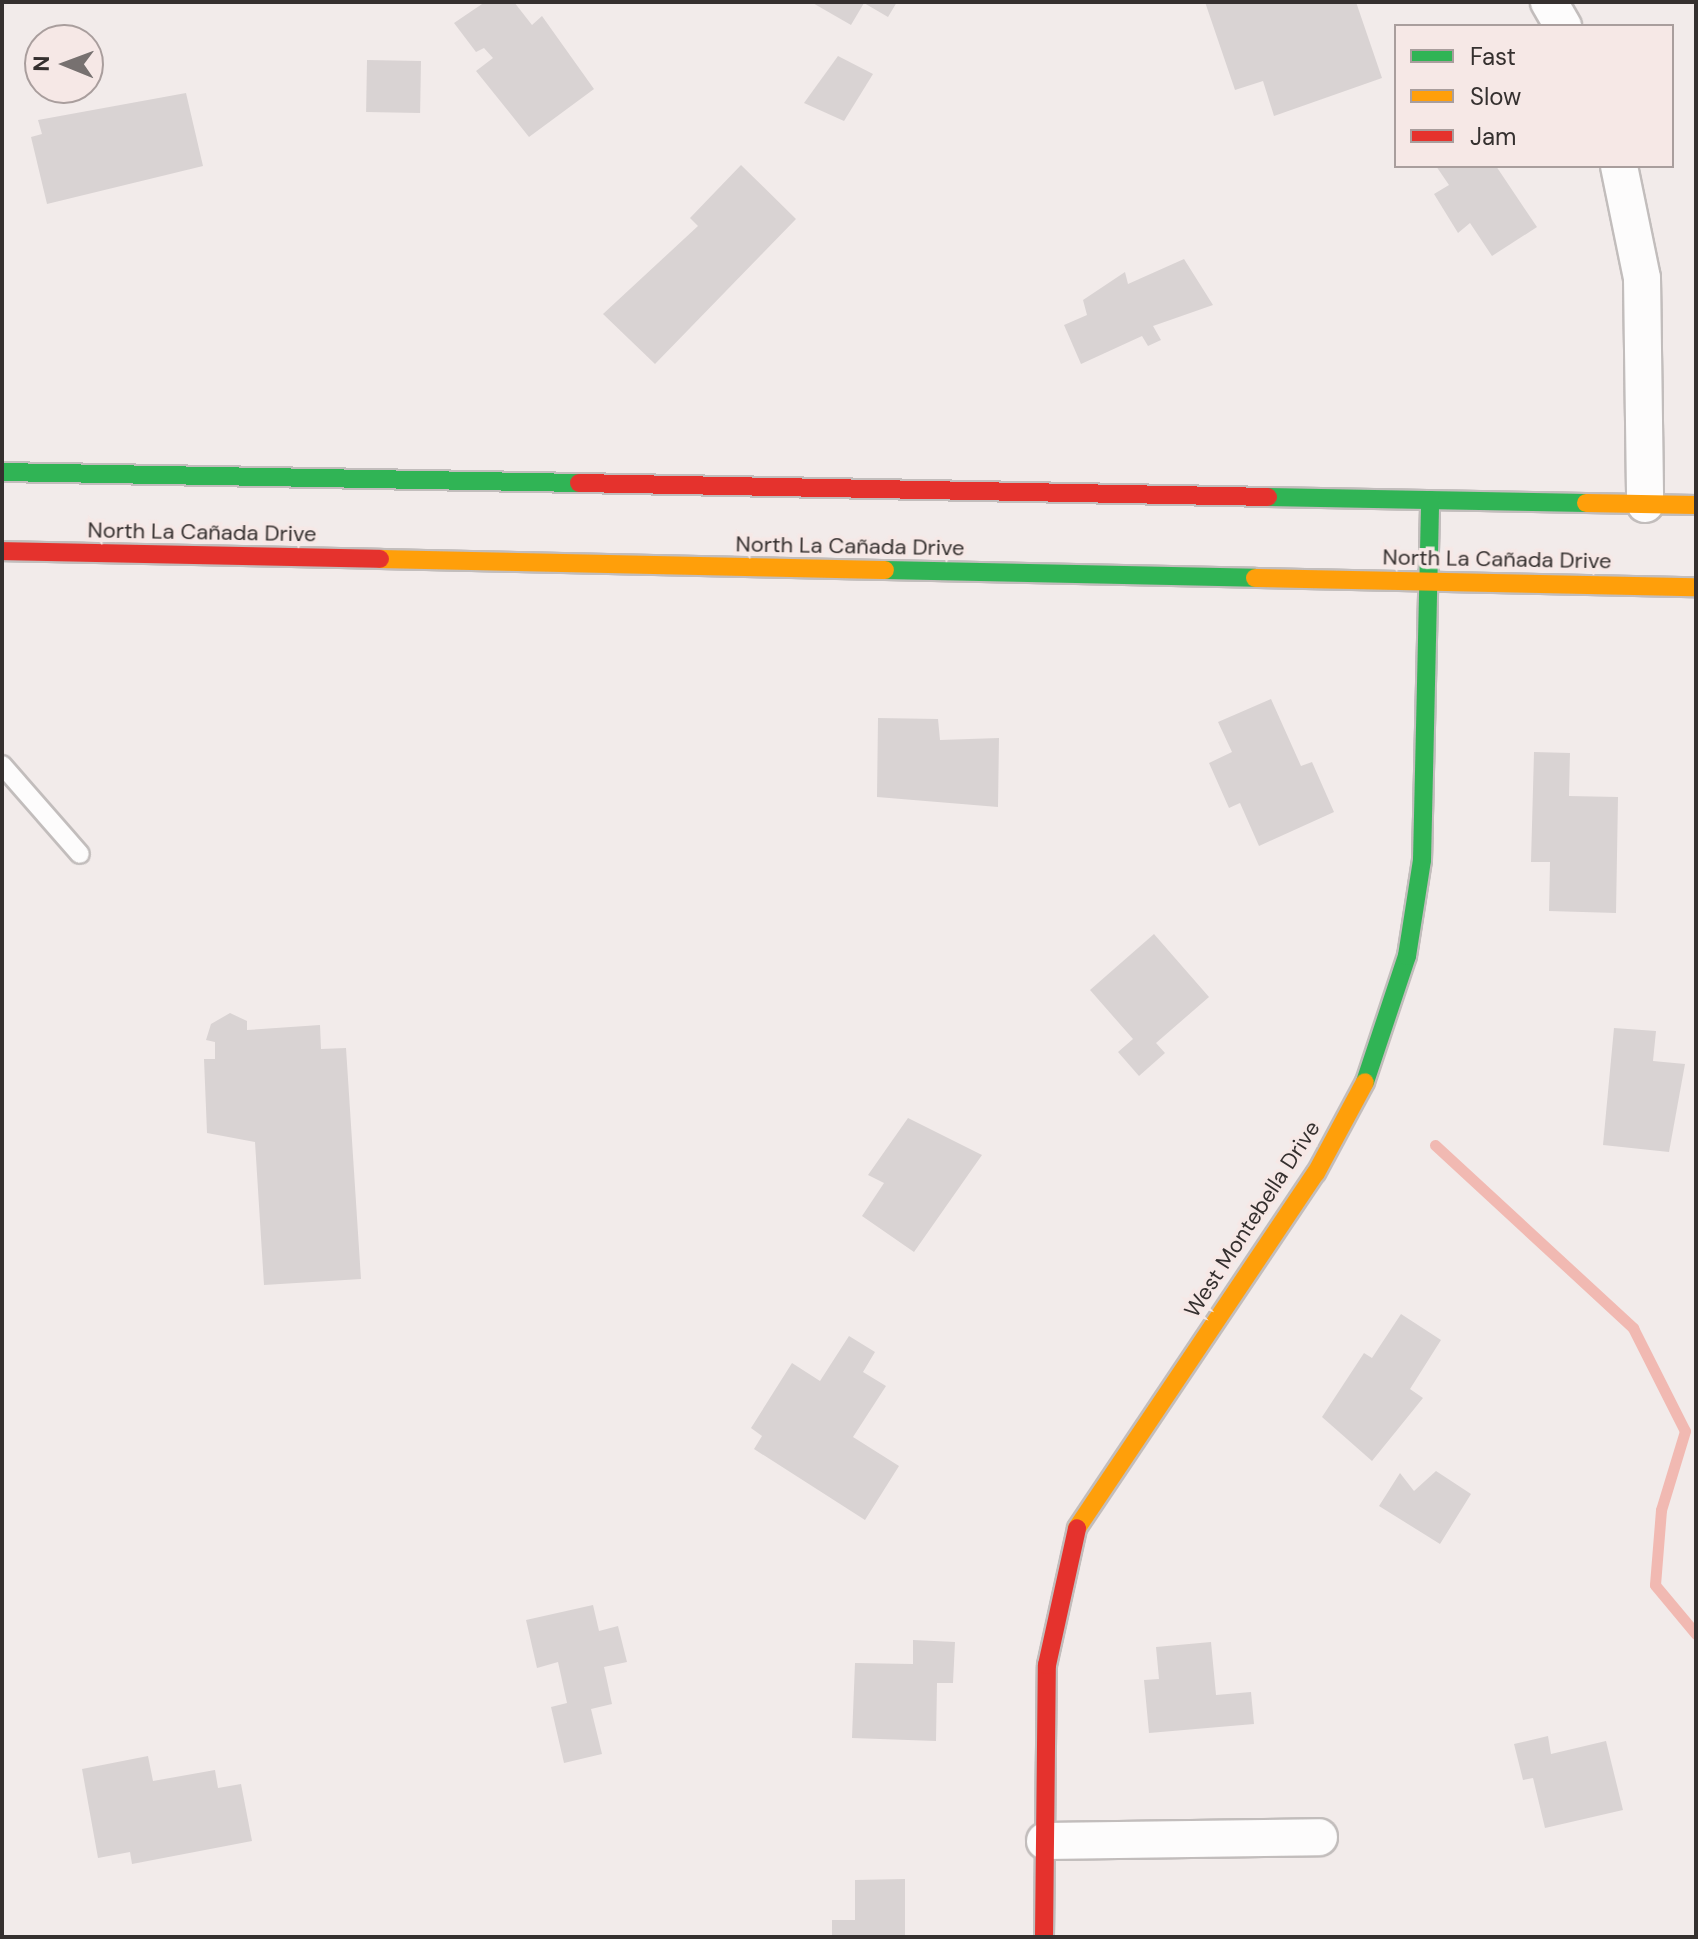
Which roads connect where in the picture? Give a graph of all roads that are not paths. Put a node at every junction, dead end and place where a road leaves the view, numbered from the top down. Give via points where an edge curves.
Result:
1 (1549, 2) edge
2 (1562, 24) edge
3 (1619, 168) edge
4 (2, 472) edge
5 (1430, 500) junction
6 (1645, 504) junction
7 (1696, 505) edge
8 (2, 551) edge
9 (1429, 580) junction
10 (1696, 587) edge
11 (2, 765) edge
12 (80, 854) dead end
13 (1319, 1837) dead end
14 (1045, 1841) junction
15 (1044, 1937) edge

1 - 2 street
3 - 6 street via 1642,278
4 - 5 main road
5 - 6 main road
5 - 9 main road, West Montebella Drive
6 - 7 main road
8 - 9 main road, North La Cañada Drive
9 - 10 main road, North La Cañada Drive
9 - 14 main road, West Montebella Drive via 1422,860 1407,956 1370,1073 1316,1173 1079,1517 1047,1665
11 - 12 lane
13 - 14 street
14 - 15 main road, West Montebella Drive

